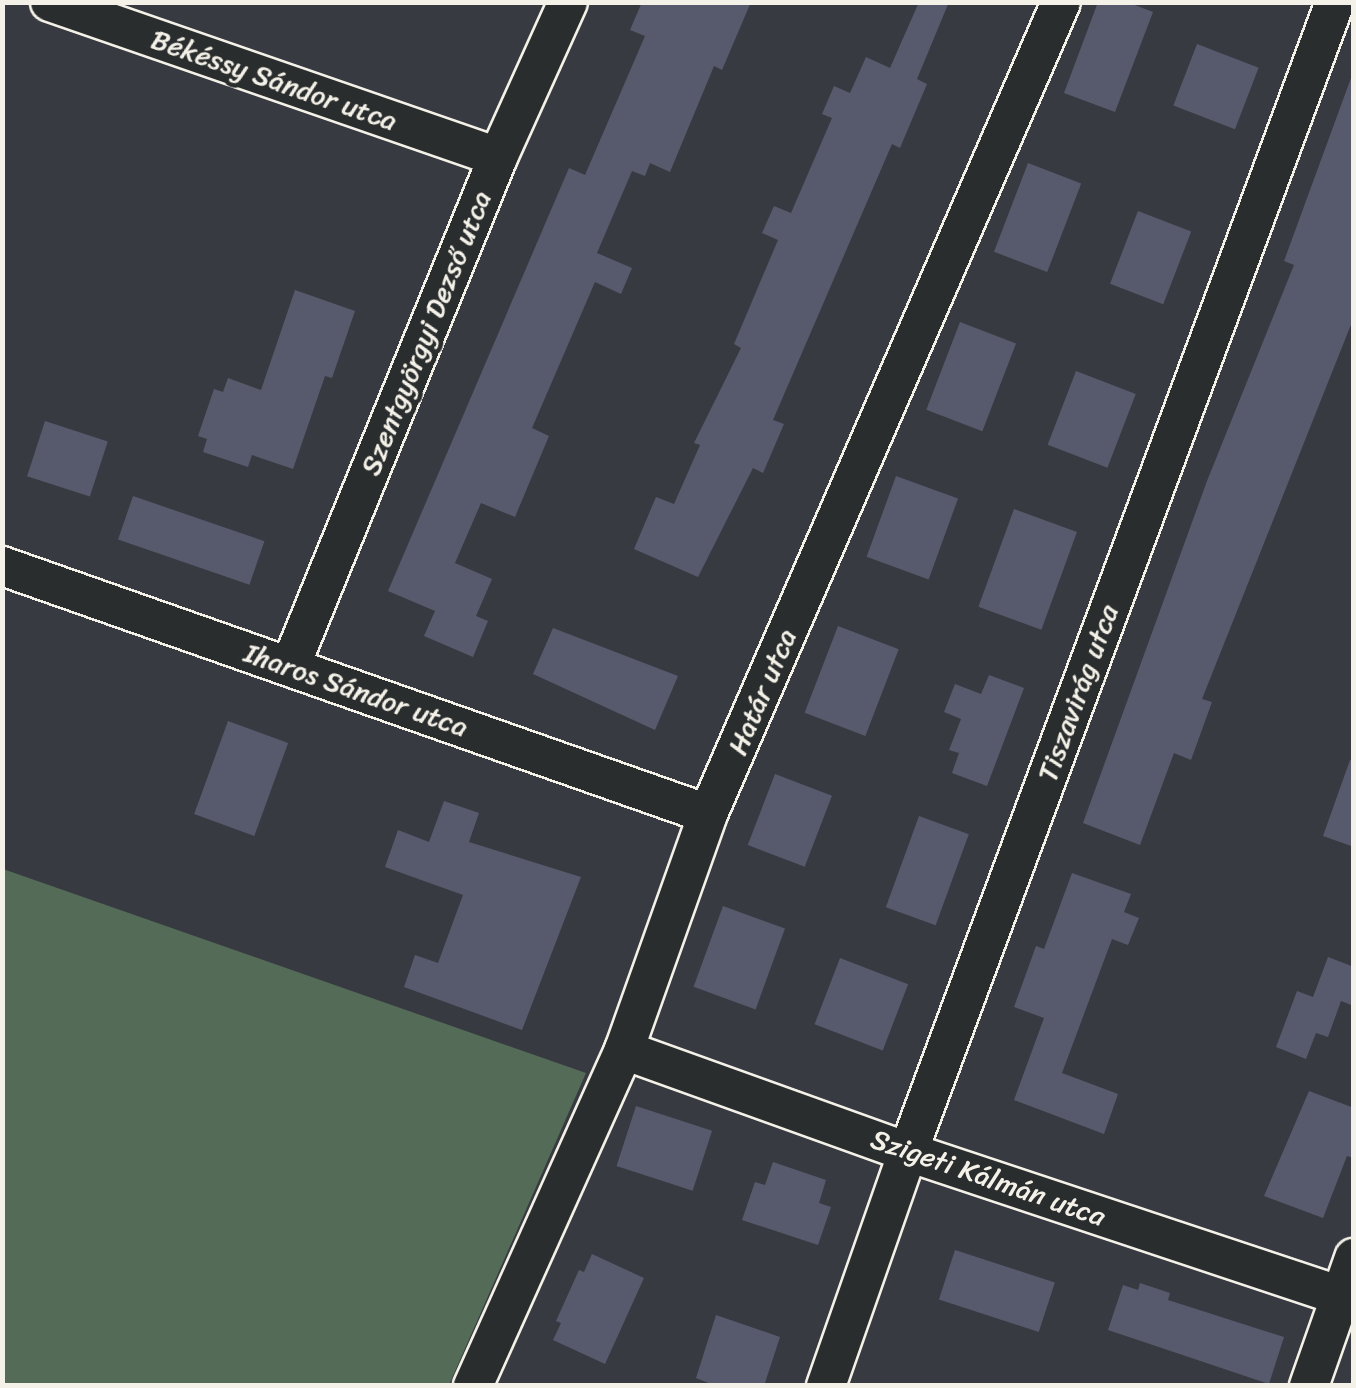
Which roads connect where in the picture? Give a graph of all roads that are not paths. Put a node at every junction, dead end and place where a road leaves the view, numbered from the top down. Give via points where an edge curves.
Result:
1 (50, 2) edge
2 (568, 2) edge
3 (1062, 2) edge
4 (1335, 2) edge
5 (498, 157) junction
6 (2, 566) edge
7 (290, 666) junction
8 (708, 814) junction
9 (624, 1050) junction
10 (908, 1152) junction
11 (1354, 1258) edge
12 (1347, 1298) edge
13 (473, 1386) edge
14 (826, 1386) edge
15 (1308, 1386) edge

1 - 5 street, Békéssy Sándor utca
2 - 5 street, Szentgyörgyi Dezső utca
3 - 8 street, Határ utca
4 - 10 street, Tiszavirág utca
5 - 7 street, Szentgyörgyi Dezső utca
6 - 7 street, Iharos Sándor utca
7 - 8 street, Iharos Sándor utca
8 - 9 street, Határ utca
9 - 10 street, Szigeti Kálmán utca
9 - 13 street, Határ utca
10 - 12 street, Szigeti Kálmán utca
10 - 14 street, Tiszavirág utca
11 - 12 street
12 - 15 street

